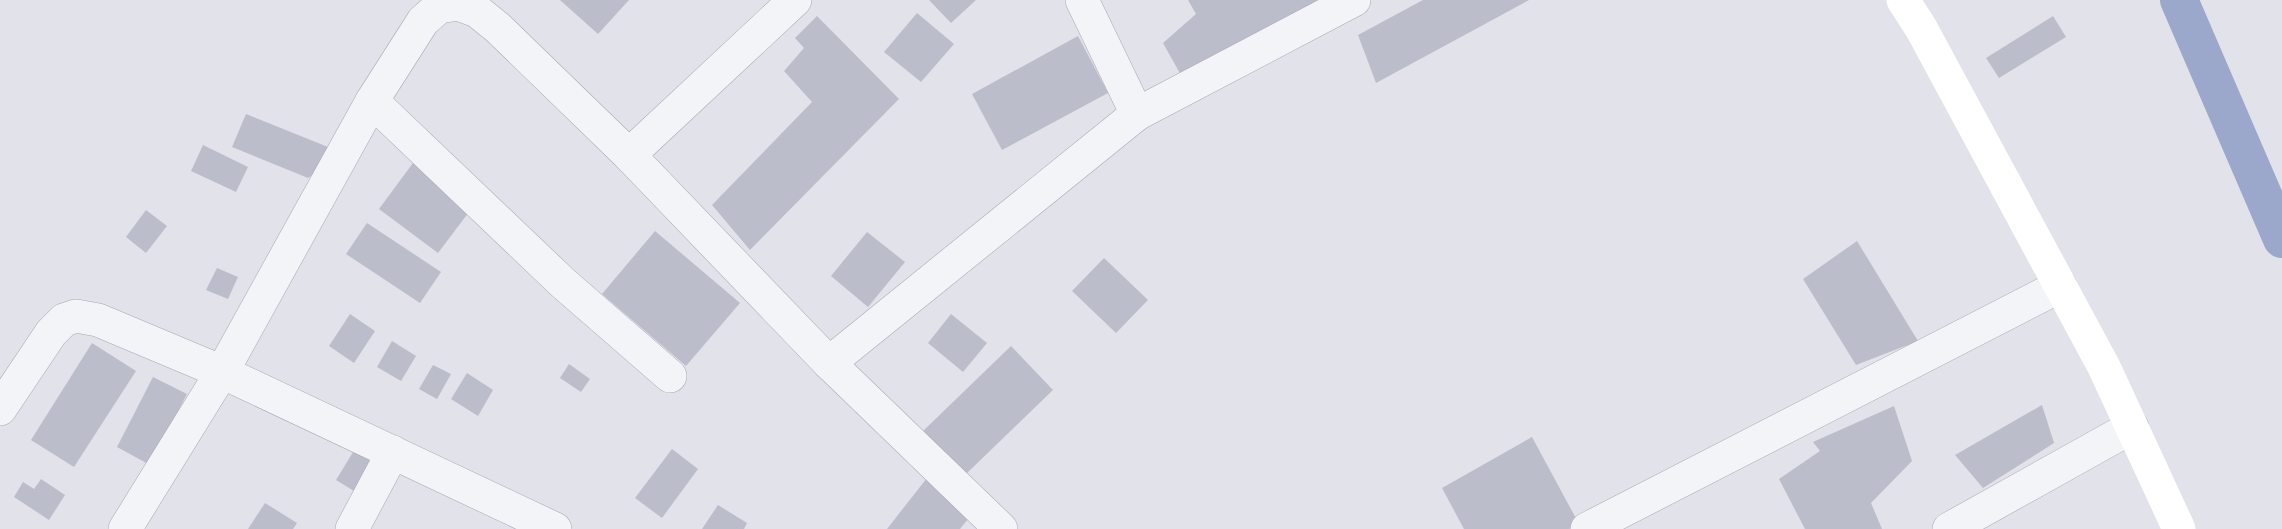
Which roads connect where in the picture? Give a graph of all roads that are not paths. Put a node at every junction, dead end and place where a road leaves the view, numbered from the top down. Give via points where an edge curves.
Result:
1 (795, 0) edge
2 (1082, 0) edge
3 (1354, 0) edge
4 (1903, 0) edge
5 (460, 2) edge
6 (372, 101) junction
7 (1137, 114) junction
8 (629, 155) junction
9 (2060, 286) junction
10 (829, 363) junction
11 (222, 372) junction
12 (670, 376) dead end
13 (0, 409) edge
14 (2132, 427) junction
15 (393, 452) junction
16 (540, 525) edge
17 (125, 529) edge
18 (352, 529) edge
19 (1001, 529) edge
20 (1587, 529) edge
21 (1949, 529) edge
22 (2180, 529) edge

1 - 8 street
2 - 7 street
3 - 7 street
4 - 9 main road
5 - 6 street via 440,7 423,21
5 - 8 street via 498,28
6 - 11 street
6 - 12 street via 564,283
7 - 10 street
8 - 10 street
9 - 14 main road
9 - 20 street
10 - 19 street
11 - 13 street via 98,320 76,315 51,333
11 - 15 street
11 - 17 street
14 - 21 street
14 - 22 main road
15 - 16 street
15 - 18 street

